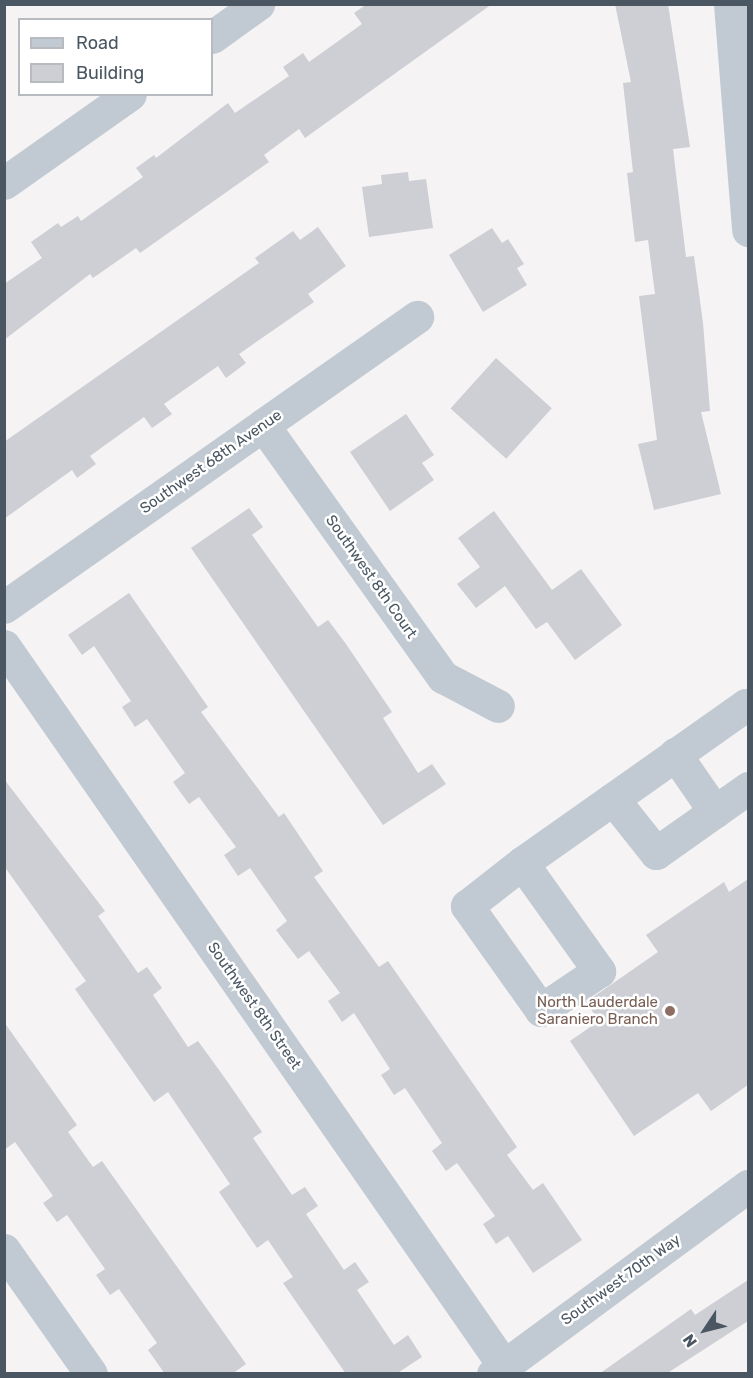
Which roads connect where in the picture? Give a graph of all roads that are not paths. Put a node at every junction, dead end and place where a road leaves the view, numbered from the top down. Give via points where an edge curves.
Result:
1 (258, 4) edge
2 (730, 4) edge
3 (213, 36) edge
4 (127, 96) edge
5 (4, 183) edge
6 (747, 196) edge
7 (748, 230) edge
8 (417, 317) dead end
9 (263, 425) junction
10 (4, 607) edge
11 (4, 646) edge
12 (498, 706) dead end
13 (748, 710) edge
14 (675, 754) junction
15 (748, 788) edge
16 (613, 799) junction
17 (715, 812) junction
18 (522, 863) dead end
19 (748, 1186) edge
20 (4, 1250) edge
21 (499, 1370) edge
22 (91, 1374) edge

1 - 3 street
2 - 6 street
4 - 5 street
6 - 7 street
8 - 9 street, Southwest 68th Avenue
9 - 10 street, Southwest 68th Avenue
9 - 12 street, Southwest 8th Court via 443,677
11 - 21 street, Southwest 8th Street
13 - 14 street via 746,705
14 - 16 street
14 - 17 street
15 - 17 street
16 - 17 street via 656,853
16 - 18 street
19 - 21 street, Southwest 70th Way
20 - 22 street

